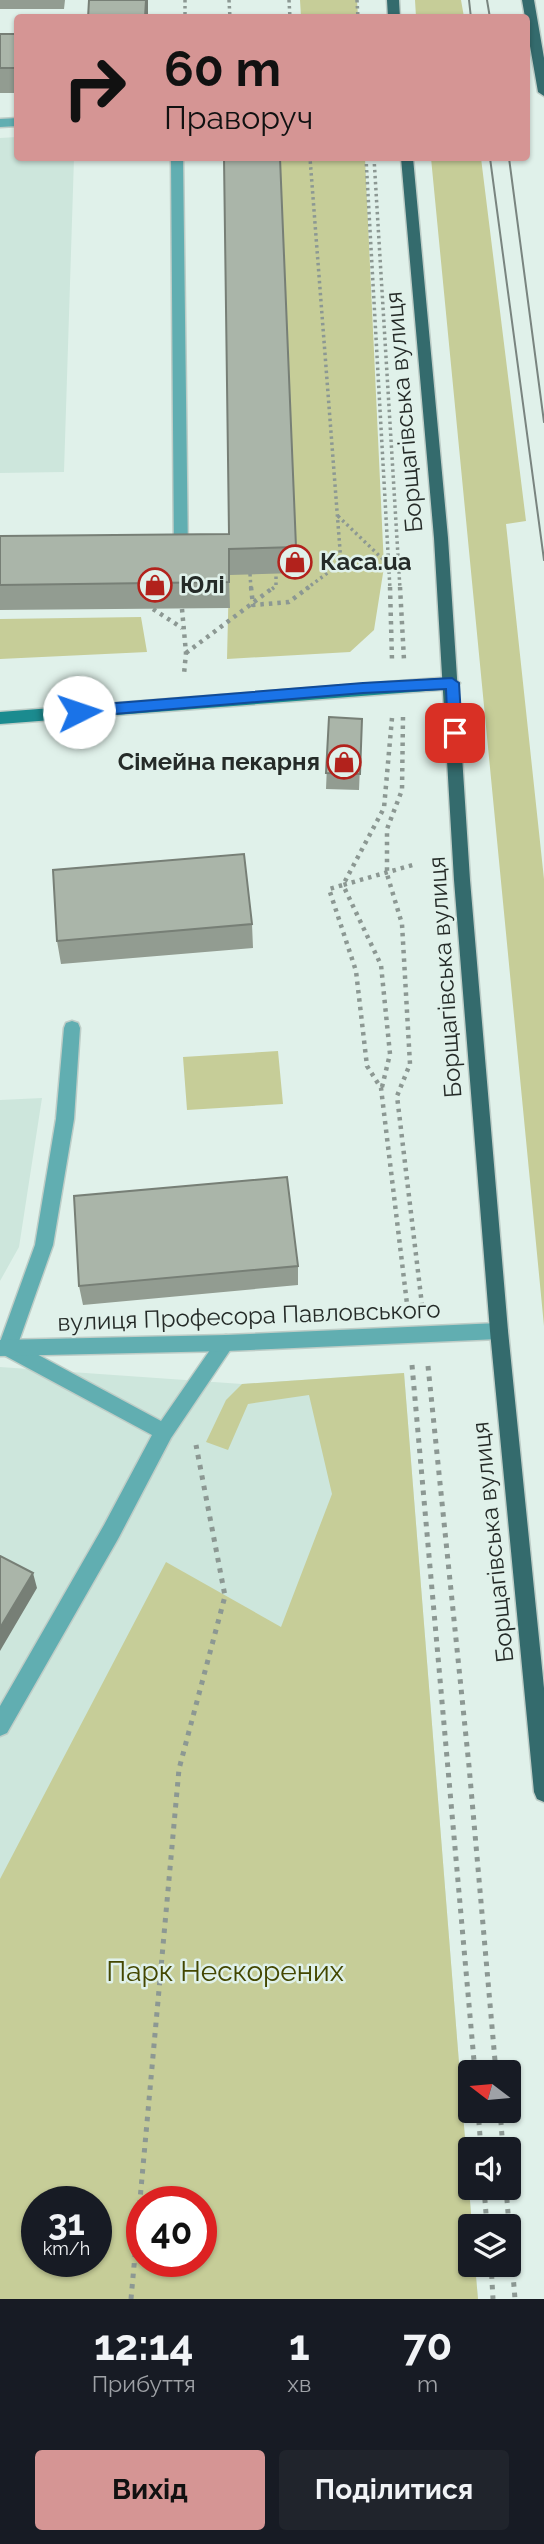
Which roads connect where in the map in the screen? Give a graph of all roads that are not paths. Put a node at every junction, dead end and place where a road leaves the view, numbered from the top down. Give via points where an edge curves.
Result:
1 (528, 0) edge
2 (544, 92) edge
3 (177, 161) edge
4 (407, 161) edge
5 (181, 561) edge
6 (452, 683) junction
7 (0, 718) edge
8 (72, 1028) dead end
9 (499, 1331) junction
10 (226, 1343) junction
11 (3, 1348) edge
12 (164, 1432) junction
13 (0, 1726) edge
14 (544, 1792) edge

1 - 2 main road
3 - 5 street via 175,536
4 - 6 main road, Борщагівська вулиця
6 - 7 street
6 - 9 main road, Борщагівська вулиця
8 - 11 street via 65,1119 44,1245
9 - 10 street, вулиця Професора Павловського
9 - 14 main road, Борщагівська вулиця
10 - 11 street, вулиця Професора Павловського
10 - 12 street
11 - 12 street
12 - 13 street

